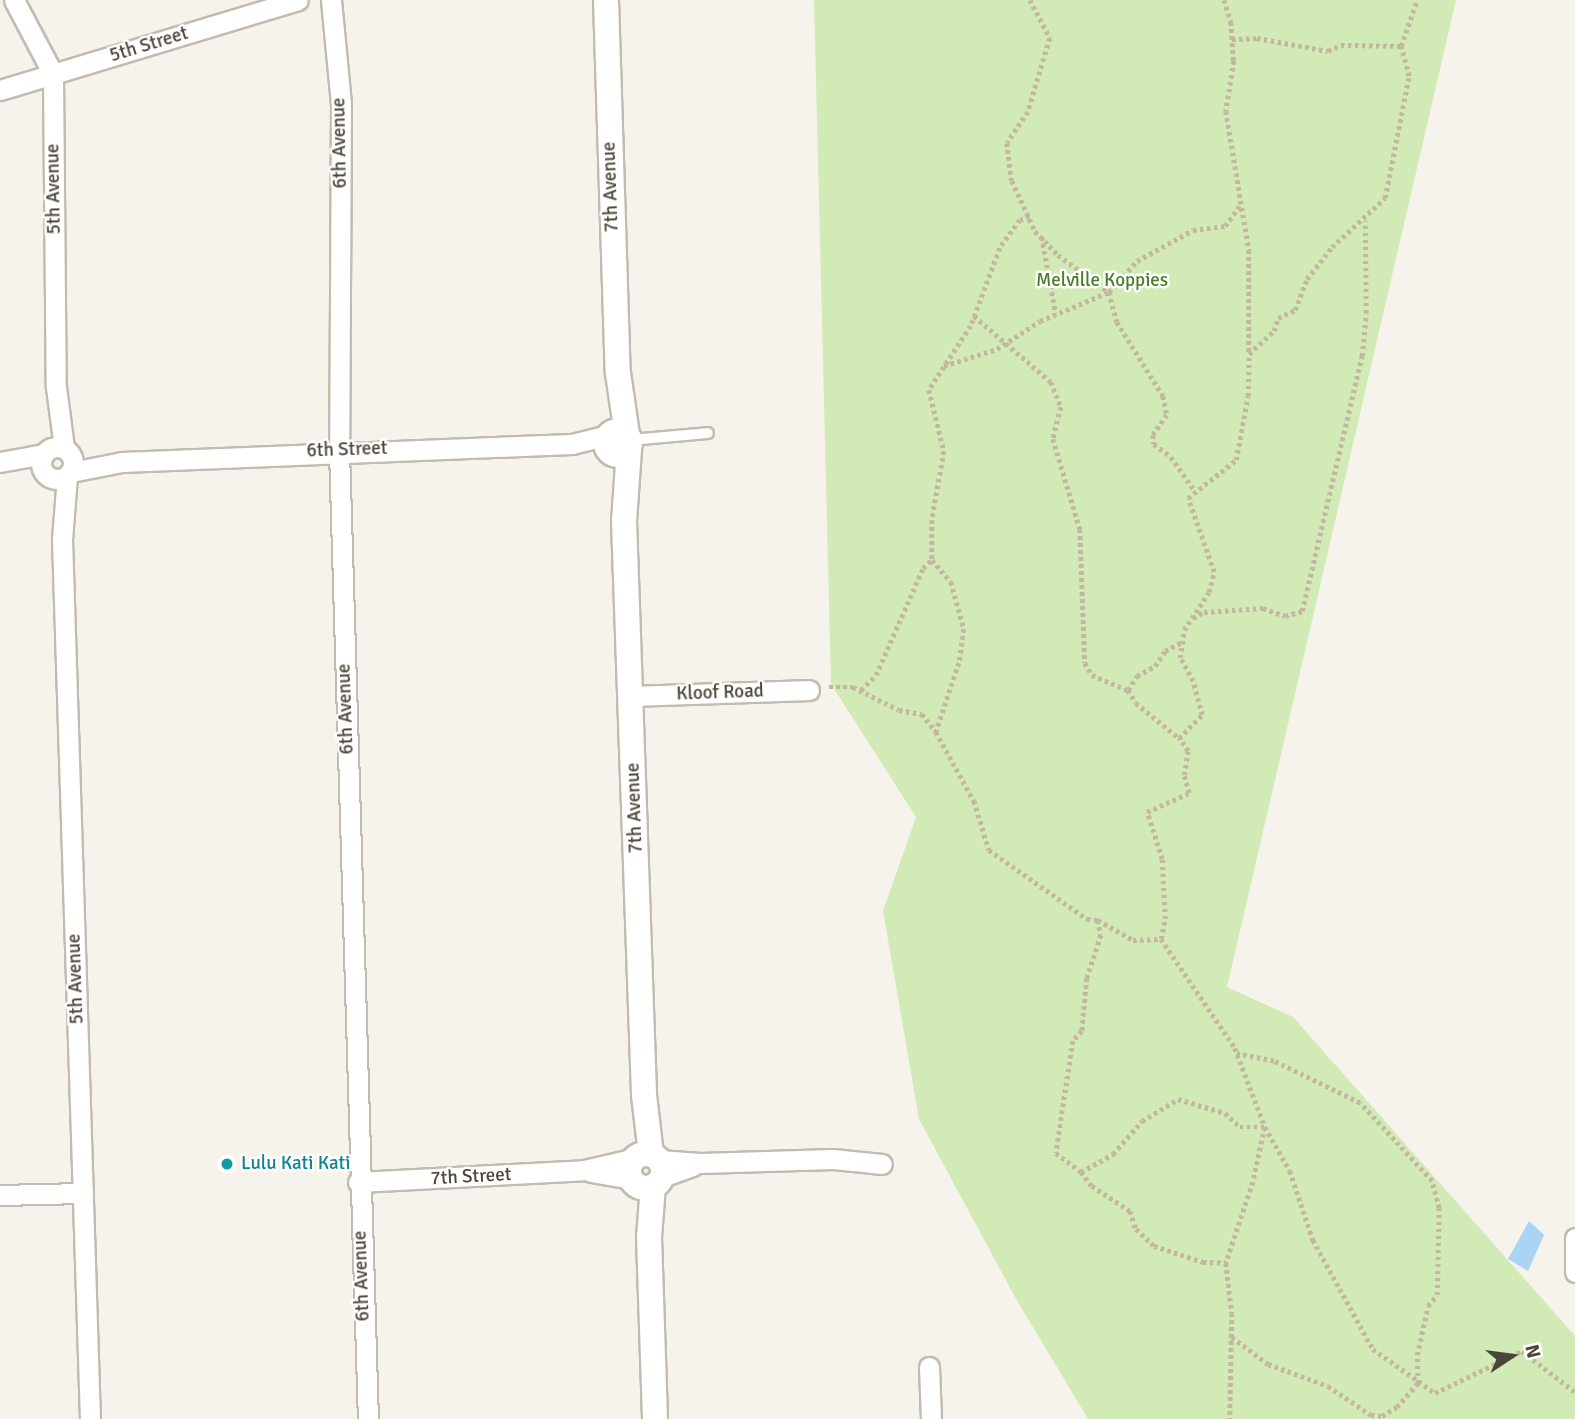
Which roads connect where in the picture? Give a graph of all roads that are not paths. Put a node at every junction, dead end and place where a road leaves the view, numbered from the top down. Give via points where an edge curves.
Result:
1 (14, 0) edge
2 (298, 0) edge
3 (331, 0) edge
4 (606, 0) edge
5 (53, 74) junction
6 (0, 90) edge
7 (708, 433) dead end
8 (618, 442) junction
9 (339, 450) junction
10 (0, 463) edge
11 (58, 463) junction
12 (809, 690) road end
13 (632, 696) junction
14 (882, 1164) dead end
15 (647, 1169) junction
16 (358, 1182) junction
17 (83, 1193) junction
18 (0, 1195) edge
19 (1575, 1238) edge
20 (1575, 1272) edge
21 (929, 1367) dead end
22 (90, 1419) edge
23 (368, 1419) edge
24 (655, 1419) edge
25 (931, 1419) edge

1 - 5 street, 5th Avenue
2 - 5 street, 5th Street
3 - 9 street, 6th Avenue via 341,104
4 - 8 street, 7th Avenue
5 - 6 street, 5th Street
5 - 11 street, 5th Avenue
7 - 8 lane
8 - 9 street, 6th Street
8 - 13 street, 7th Avenue
9 - 11 street, 6th Street
9 - 16 street, 6th Avenue
10 - 11 street, 6th Street
11 - 17 street, 5th Avenue
12 - 13 street, Kloof Road
13 - 15 street, 7th Avenue
14 - 15 street, 7th Street via 783,1158
15 - 16 street, 7th Street
15 - 24 street, 7th Avenue
16 - 23 street, 6th Avenue
17 - 18 street
17 - 22 street, 5th Avenue
19 - 20 street
21 - 25 street

